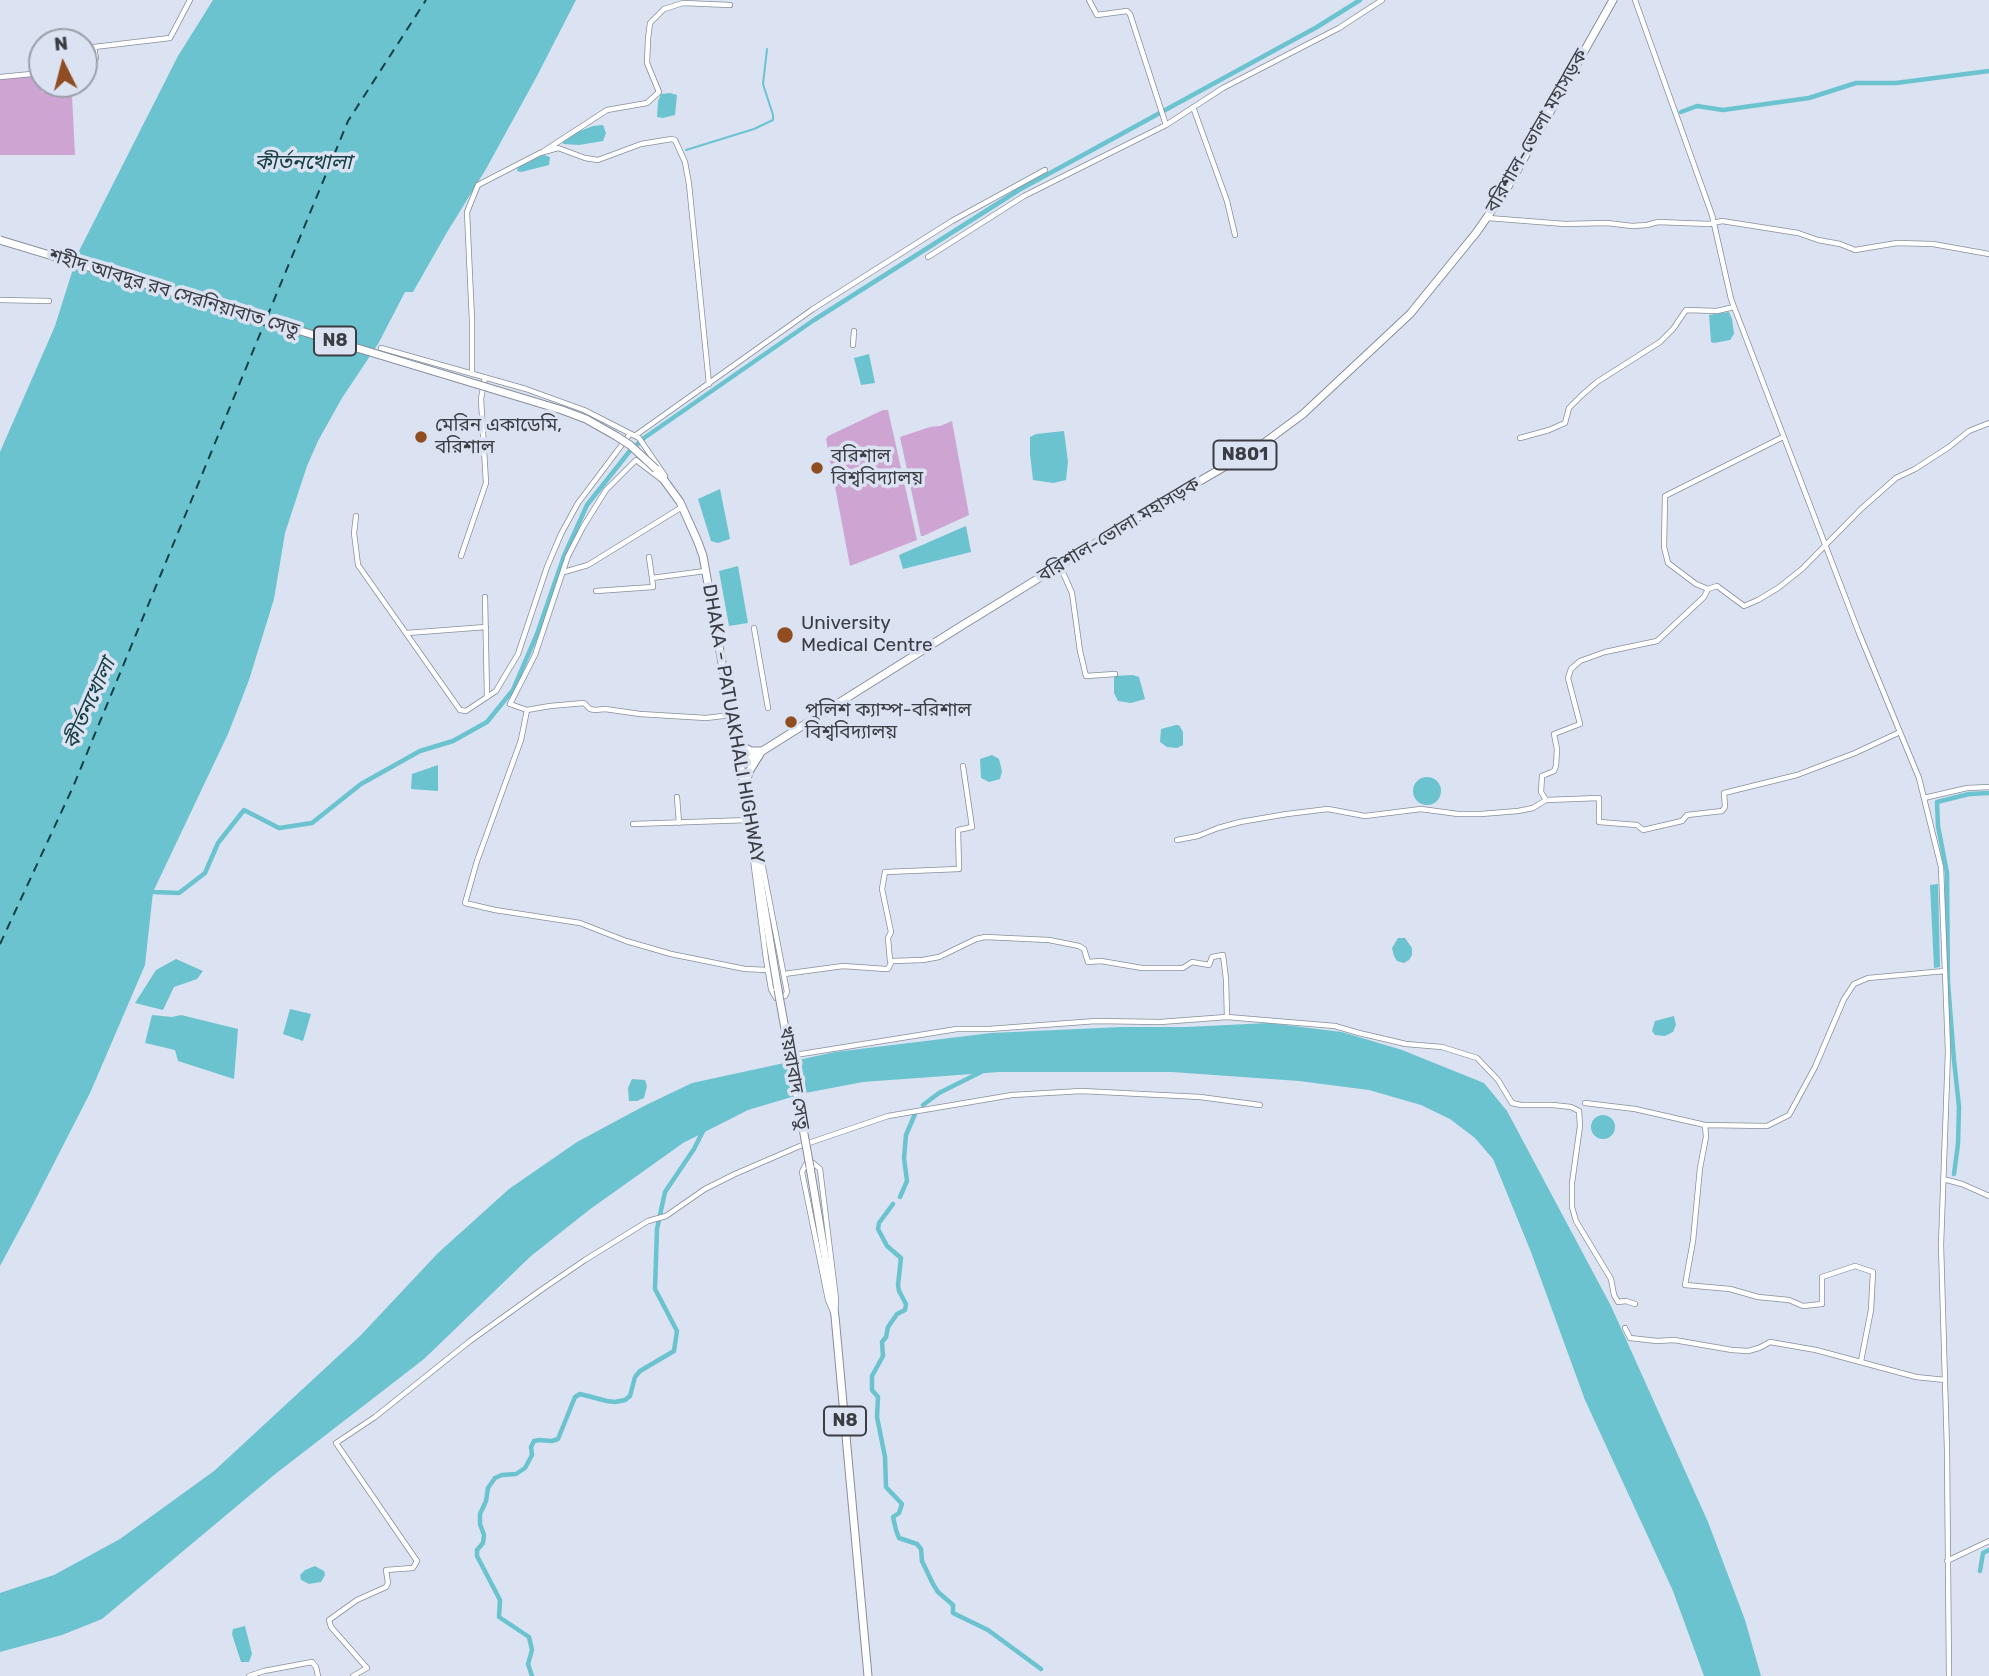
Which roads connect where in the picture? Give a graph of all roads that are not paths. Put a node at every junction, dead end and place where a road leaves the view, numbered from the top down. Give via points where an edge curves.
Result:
1 (190, 0) edge
2 (1089, 0) edge
3 (1382, 0) edge
4 (1613, 0) edge
5 (1635, 0) edge
6 (730, 5) dead end
7 (98, 47) edge
8 (28, 75) edge
9 (0, 78) edge
10 (1193, 107) junction
11 (1165, 122) junction
12 (540, 153) junction
13 (1045, 170) dead end
14 (1487, 218) junction
15 (1714, 223) junction
16 (1235, 234) dead end
17 (0, 240) edge
18 (1989, 254) edge
19 (928, 257) dead end
20 (0, 300) edge
21 (49, 301) dead end
22 (1734, 307) junction
23 (854, 331) dead end
24 (853, 345) dead end
25 (381, 348) dead end
26 (472, 374) junction
27 (485, 377) junction
28 (709, 384) junction
29 (1989, 423) edge
30 (635, 435) junction
31 (1783, 437) junction
32 (1520, 438) dead end
33 (656, 469) joint
34 (669, 485) junction
35 (682, 507) junction
36 (356, 516) dead end
37 (1825, 545) junction
38 (461, 556) dead end
39 (649, 557) dead end
40 (1060, 566) junction
41 (706, 571) junction
42 (564, 573) junction
43 (652, 578) junction
44 (1708, 589) junction
45 (596, 591) dead end
46 (485, 597) dead end
47 (486, 627) junction
48 (754, 628) dead end
49 (407, 633) junction
50 (1115, 674) dead end
51 (487, 698) junction
52 (768, 708) dead end
53 (527, 710) junction
54 (732, 715) junction
55 (1900, 732) junction
56 (736, 739) junction
57 (762, 750) junction
58 (740, 765) junction
59 (963, 766) dead end
60 (744, 786) junction
61 (1989, 787) edge
62 (677, 797) dead end
63 (1924, 799) junction
64 (1546, 800) junction
65 (679, 823) junction
66 (633, 824) dead end
67 (751, 824) junction
68 (1178, 840) dead end
69 (891, 962) junction
70 (768, 970) junction
71 (1945, 971) junction
72 (784, 974) junction
73 (778, 990) joint
74 (1227, 1017) junction
75 (795, 1055) dead end
76 (1585, 1103) dead end
77 (1259, 1105) dead end
78 (1705, 1125) junction
79 (1943, 1179) junction
80 (1989, 1195) edge
81 (1635, 1304) dead end
82 (835, 1316) junction
83 (1625, 1328) dead end
84 (1861, 1361) junction
85 (1945, 1380) junction
86 (1989, 1541) edge
87 (1947, 1561) junction
88 (249, 1676) edge
89 (318, 1676) edge
90 (353, 1676) edge
91 (868, 1676) edge
92 (1949, 1676) edge

1 - 7 street via 170,38
2 - 11 street via 1097,15 1130,14
3 - 10 street
4 - 14 highway, বরিশাল-ভোলা মহাসড়ক / N801
5 - 15 street
6 - 12 street via 682,3 664,9 650,23 648,39 647,63 659,92 647,103 607,110
8 - 9 street
10 - 11 street
10 - 16 street
11 - 19 street via 1024,196
12 - 26 street via 478,185 467,212
12 - 28 street via 558,148 598,160 641,144 675,140 689,184
13 - 28 street via 952,221 813,309
14 - 15 street via 1632,226
14 - 40 highway, বরিশাল-ভোলা মহাসড়ক / N801 via 1409,314 1303,414 1260,446
15 - 18 street via 1790,232 1855,250 1897,243 1933,244
15 - 22 street
17 - 33 highway, শহীদ আবদুর রব সেরনিয়াবাত সেতু / N8, bridge via 562,410 616,436
20 - 21 street
22 - 31 street
22 - 32 street via 1686,310 1660,342 1581,396 1569,408 1565,423
23 - 24 street
25 - 26 street
26 - 27 street
27 - 30 street via 584,410
27 - 38 street via 481,399 486,483
28 - 30 street
29 - 37 street via 1896,478
30 - 34 street
30 - 51 street via 585,494 561,534 518,654
31 - 37 street
31 - 44 street via 1665,496 1668,564
33 - 34 highway, DHAKA - PATUAKHALI HIGHWAY / N8
34 - 35 highway, DHAKA - PATUAKHALI HIGHWAY / N8
34 - 42 street via 633,461 602,497 575,543
35 - 41 highway, DHAKA - PATUAKHALI HIGHWAY / N8
35 - 42 street via 587,565
36 - 49 street via 358,565
37 - 44 street via 1778,588 1744,606 1717,586
37 - 55 street
39 - 43 street
40 - 50 street via 1072,593 1086,676
40 - 57 highway, বরিশাল-ভোলা মহাসড়ক / N801
41 - 43 street
41 - 54 highway, DHAKA - PATUAKHALI HIGHWAY / N8
42 - 53 street via 535,655 510,705
43 - 45 street via 653,587
44 - 64 street via 1657,641 1605,652 1571,669 1568,678 1580,724 1554,734 1555,771 1542,776 1541,792
46 - 47 street
47 - 49 street
47 - 51 street
48 - 52 street
49 - 51 street via 460,710
53 - 54 street via 583,703 595,710 640,714
53 - 70 street via 465,903 580,923 671,954
54 - 56 highway, DHAKA - PATUAKHALI HIGHWAY / N8
55 - 63 street
55 - 64 street via 1797,775 1724,793 1722,811 1643,830 1637,825 1599,822 1599,798
56 - 57 highway via 751,751
56 - 58 highway, DHAKA - PATUAKHALI HIGHWAY / N8
57 - 58 highway, বরিশাল-ভোলা মহাসড়ক / N801
57 - 60 highway
58 - 60 highway, DHAKA - PATUAKHALI HIGHWAY / N8
59 - 69 street via 972,827 958,830 959,869 885,872 882,889 891,932
60 - 67 highway, DHAKA - PATUAKHALI HIGHWAY / N8
61 - 63 street
62 - 65 street
63 - 71 street via 1941,867
64 - 68 street via 1534,808 1481,814 1421,809 1366,816 1328,809 1240,822
65 - 66 street
65 - 67 street
67 - 70 street
67 - 72 street
67 - 73 highway, DHAKA - PATUAKHALI HIGHWAY / N8
69 - 72 street via 886,970 843,966
69 - 74 street via 939,957 985,937 1049,940 1079,946 1088,962 1142,968 1183,968 1192,961 1209,965 1212,957 1223,955
70 - 72 street via 776,998 787,992
71 - 78 street via 1868,978 1854,984 1789,1115 1768,1126
71 - 79 street via 1948,1051
73 - 82 highway, খয়রাবাদ সেতু / N8, bridge
74 - 75 street via 957,1029
74 - 81 street via 1335,1026 1406,1044 1442,1047 1477,1059 1512,1103 1579,1111 1572,1207 1576,1221 1611,1279 1618,1301
76 - 78 street
77 - 90 street via 1082,1091 945,1105 888,1116 800,1146 734,1174 666,1216 648,1222 541,1290 336,1443 417,1561 413,1568 386,1570 386,1587 329,1620 367,1668
78 - 84 street via 1685,1285 1730,1289 1803,1306 1822,1304 1822,1277 1855,1266 1873,1272
79 - 80 street
79 - 85 street
82 - 82 street via 803,1172 806,1164 820,1169
82 - 91 highway, N8
83 - 84 street via 1630,1338 1748,1351 1770,1342
84 - 85 street
85 - 87 street
86 - 87 street
87 - 92 street
88 - 89 street via 312,1662

